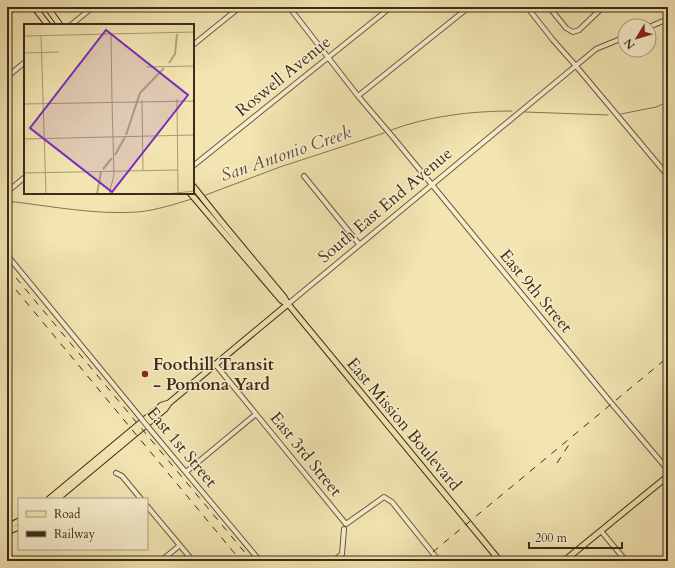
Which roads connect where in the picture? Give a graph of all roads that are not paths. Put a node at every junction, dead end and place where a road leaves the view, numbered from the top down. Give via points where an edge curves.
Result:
1 (15, 7) edge
2 (34, 7) edge
3 (47, 7) edge
4 (93, 7) edge
5 (240, 7) edge
6 (289, 7) edge
7 (391, 7) edge
8 (469, 7) edge
9 (527, 7) edge
10 (549, 7) edge
11 (603, 7) edge
12 (7, 14) edge
13 (668, 19) edge
14 (47, 24) edge
15 (59, 24) edge
16 (72, 24) edge
17 (657, 24) edge
18 (617, 40) edge
19 (194, 44) edge
20 (328, 56) junction
21 (24, 63) edge
22 (576, 66) junction
23 (7, 77) edge
24 (358, 96) junction
25 (194, 165) edge
26 (304, 176) dead end
27 (668, 176) edge
28 (24, 178) edge
29 (431, 184) junction
30 (194, 187) edge
31 (7, 192) edge
32 (191, 194) edge
33 (359, 244) junction
34 (7, 255) edge
35 (288, 304) junction
36 (215, 364) junction
37 (256, 414) junction
38 (668, 470) edge
39 (186, 472) junction
40 (116, 473) dead end
41 (668, 476) edge
42 (57, 497) edge
43 (141, 498) edge
44 (148, 507) edge
45 (18, 522) edge
46 (7, 527) edge
47 (18, 527) edge
48 (344, 529) dead end
49 (601, 531) junction
50 (7, 532) edge
51 (180, 545) junction
52 (7, 554) edge
53 (13, 561) edge
54 (160, 561) edge
55 (193, 561) edge
56 (260, 561) edge
57 (333, 561) edge
58 (439, 561) edge
59 (500, 561) edge
60 (564, 561) edge
61 (626, 561) edge

1 - 12 street
2 - 14 main road
3 - 15 main road
4 - 16 street
5 - 19 street
6 - 20 street, East 9th Street
7 - 20 street, Roswell Avenue
8 - 24 street
9 - 22 street
10 - 11 street via 566,28 573,32 579,30
13 - 17 street
18 - 22 street, South East End Avenue via 596,49
20 - 24 street, East 9th Street
20 - 25 street, Roswell Avenue
21 - 23 street
22 - 27 street
22 - 29 street, South East End Avenue
24 - 29 street, East 9th Street
26 - 33 street
28 - 31 street
29 - 33 street, South East End Avenue
29 - 38 street, East 9th Street
30 - 35 main road, East Mission Boulevard
32 - 35 main road, East Mission Boulevard via 281,300
33 - 35 street, South East End Avenue
34 - 39 street, East 1st Street, bridge
35 - 36 main road, South East End Avenue
35 - 59 main road, East Mission Boulevard
36 - 37 street, East 3rd Street
36 - 42 main road, South East End Avenue via 169,403 162,405
37 - 39 street
37 - 58 street, East 3rd Street via 346,524 384,497 392,502
39 - 56 street, East 1st Street
40 - 43 street via 122,476
41 - 49 main road
44 - 51 street
45 - 46 main road
47 - 50 main road
48 - 57 street via 342,554
49 - 60 main road
49 - 61 street
51 - 54 street
51 - 55 street
52 - 53 main road

